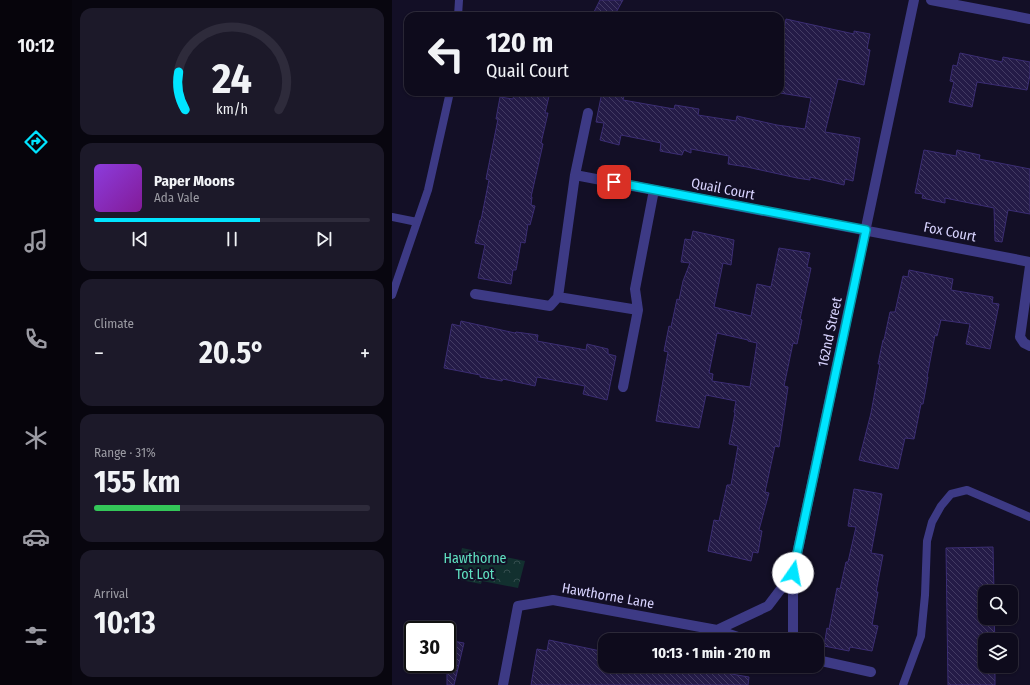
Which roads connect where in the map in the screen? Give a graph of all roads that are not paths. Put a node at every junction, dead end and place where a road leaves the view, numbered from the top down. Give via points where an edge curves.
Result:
1 (459, 0) edge
2 (914, 0) edge
3 (931, 0) edge
4 (458, 12) edge
5 (1030, 18) edge
6 (449, 96) edge
7 (588, 113) dead end
8 (574, 174) junction
9 (654, 190) junction
10 (392, 217) edge
11 (417, 222) junction
12 (866, 230) junction
13 (1030, 262) edge
14 (1030, 266) edge
15 (475, 294) dead end
16 (392, 295) edge
17 (558, 297) junction
18 (638, 310) junction
19 (1030, 346) edge
20 (623, 387) dead end
21 (1030, 517) edge
22 (793, 573) junction
23 (717, 630) junction
24 (726, 633) edge
25 (793, 633) edge
26 (824, 662) edge
27 (871, 672) dead end
28 (502, 685) edge
29 (903, 685) edge

1 - 4 lane
2 - 12 street, 162nd Street
3 - 5 street
6 - 11 lane via 428,190
7 - 8 street
8 - 9 street, Quail Court
8 - 17 street
9 - 12 street, Quail Court
9 - 18 street via 635,289
10 - 11 lane
11 - 16 lane
12 - 13 street, Fox Court
12 - 22 street, 162nd Street
14 - 19 street via 1020,337 1024,344
15 - 17 street via 550,306
17 - 18 street
18 - 20 street
21 - 29 lane via 967,490 951,494 941,506 932,522 927,540 921,636
22 - 23 street, 162nd Street via 768,606
22 - 25 street
23 - 24 street, Hawthorne Lane
23 - 28 street, Hawthorne Lane via 553,600 518,606
26 - 27 street

